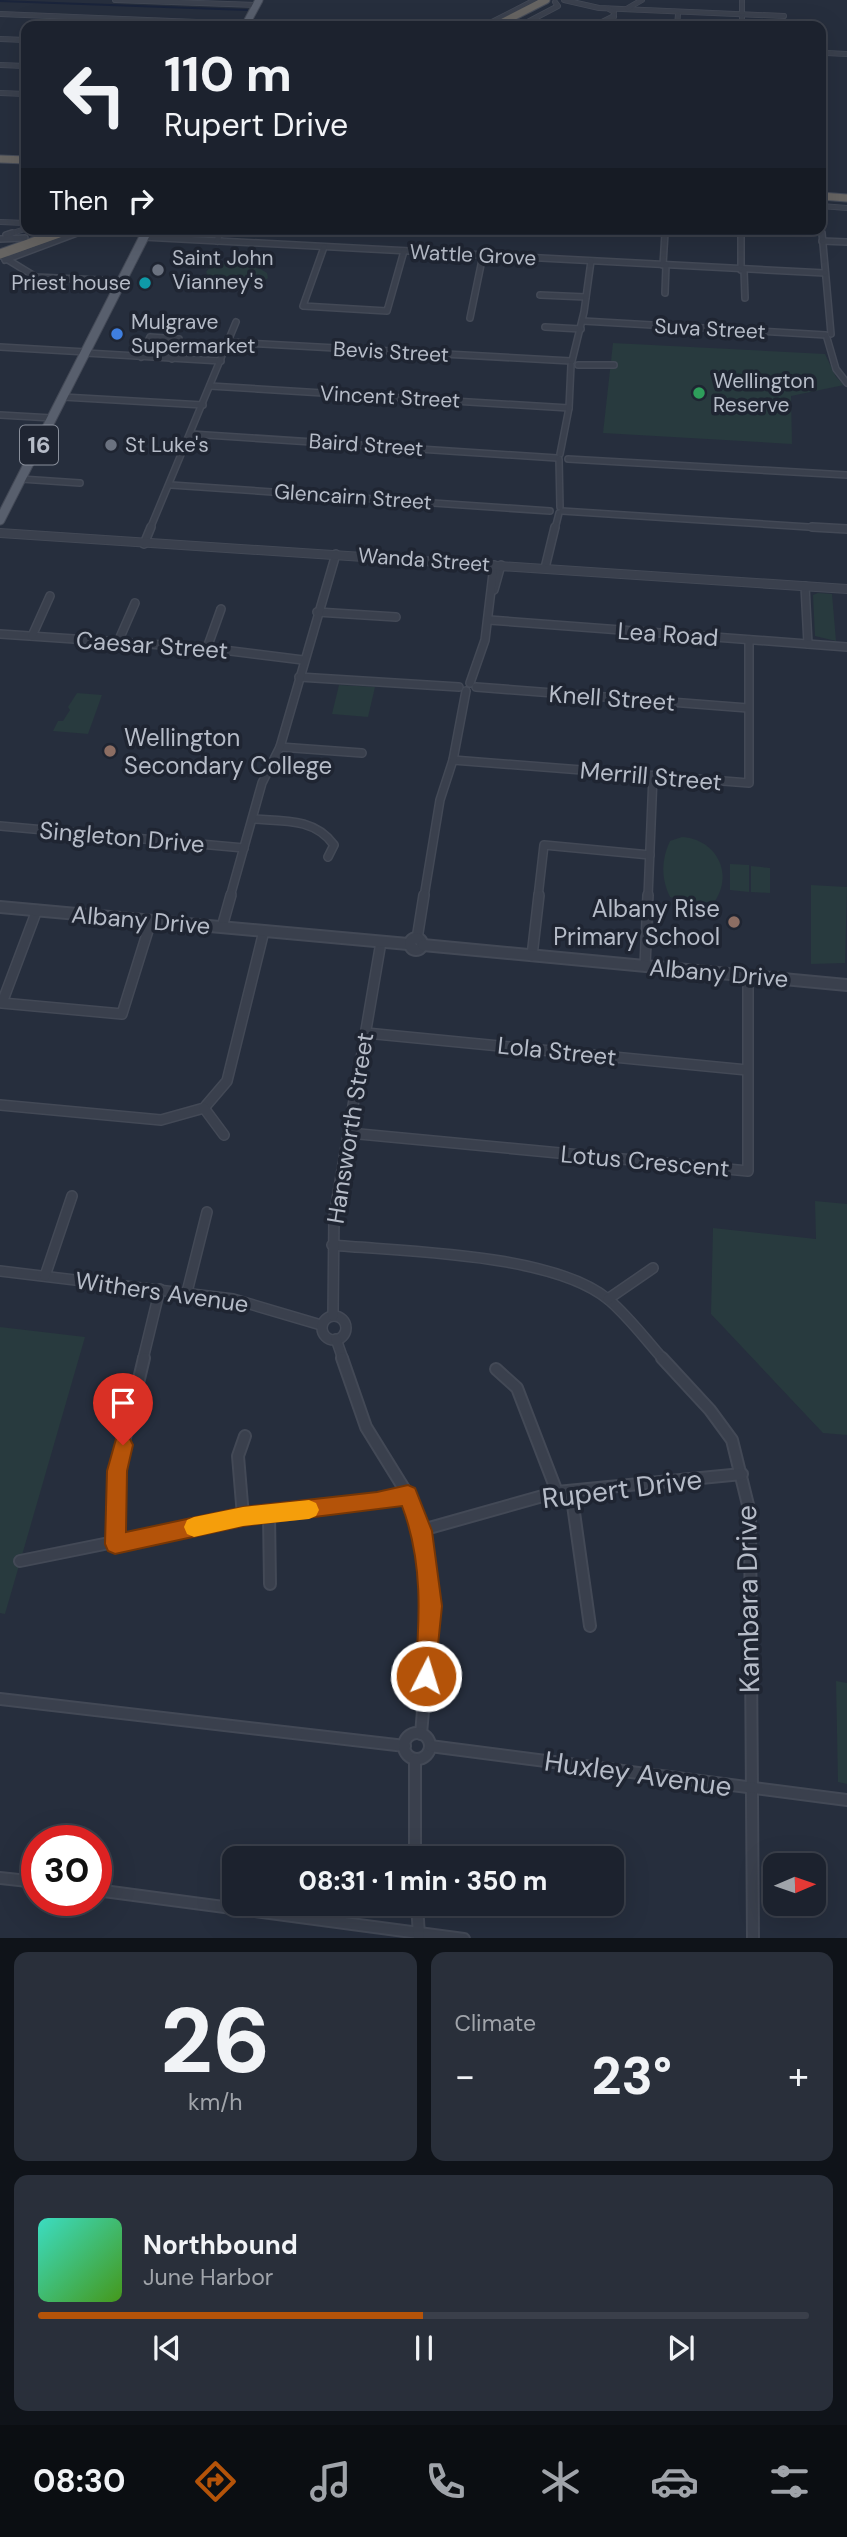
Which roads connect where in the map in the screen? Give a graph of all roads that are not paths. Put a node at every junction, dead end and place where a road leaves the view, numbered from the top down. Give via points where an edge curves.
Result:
1 (116, 0) edge
2 (535, 0) edge
3 (642, 0) edge
4 (742, 0) edge
5 (557, 2) edge
6 (258, 3) edge
7 (606, 8) junction
8 (625, 9) junction
9 (0, 14) edge
10 (614, 15) junction
11 (678, 15) dead end
12 (742, 16) junction
13 (783, 16) dead end
14 (123, 19) joint
15 (164, 21) edge
16 (248, 21) edge
17 (495, 21) edge
18 (508, 21) edge
19 (518, 21) edge
20 (528, 21) edge
21 (604, 21) edge
22 (613, 21) edge
23 (677, 21) edge
24 (742, 21) edge
25 (0, 39) edge
26 (21, 40) edge
27 (827, 53) dead end
28 (847, 54) edge
29 (0, 65) edge
30 (21, 66) edge
31 (0, 93) edge
32 (7, 93) junction
33 (21, 94) edge
34 (0, 103) edge
35 (0, 153) edge
36 (21, 154) edge
37 (0, 159) edge
38 (21, 160) edge
39 (826, 190) edge
40 (847, 192) edge
41 (826, 196) edge
42 (847, 198) edge
43 (826, 206) edge
44 (847, 208) edge
45 (0, 222) edge
46 (21, 223) edge
47 (24, 235) joint
48 (53, 235) edge
49 (70, 235) edge
50 (145, 235) edge
51 (164, 235) edge
52 (220, 235) edge
53 (665, 235) edge
54 (741, 235) edge
55 (822, 235) edge
56 (0, 238) edge
57 (217, 241) junction
58 (822, 241) junction
59 (847, 242) edge
60 (0, 247) edge
61 (324, 247) junction
62 (404, 251) junction
63 (483, 256) junction
64 (2, 258) edge
65 (591, 261) junction
66 (665, 265) junction
67 (743, 270) junction
68 (825, 274) junction
69 (121, 281) junction
70 (665, 293) dead end
71 (540, 295) dead end
72 (586, 298) junction
73 (745, 298) dead end
74 (470, 318) dead end
75 (236, 322) dead end
76 (582, 325) junction
77 (545, 327) dead end
78 (829, 336) junction
79 (228, 342) junction
80 (0, 347) edge
81 (86, 353) junction
82 (141, 356) junction
83 (173, 359) junction
84 (220, 361) junction
85 (575, 363) junction
86 (614, 365) dead end
87 (847, 383) edge
88 (211, 387) junction
89 (64, 397) junction
90 (203, 405) junction
91 (569, 408) junction
92 (0, 415) edge
93 (52, 418) junction
94 (191, 434) junction
95 (563, 457) junction
96 (847, 475) edge
97 (21, 479) junction
98 (80, 483) dead end
99 (171, 485) junction
100 (556, 510) junction
101 (0, 520) edge
102 (847, 529) edge
103 (0, 533) edge
104 (147, 544) junction
105 (333, 554) junction
106 (497, 565) junction
107 (549, 568) junction
108 (806, 586) junction
109 (847, 589) edge
110 (50, 596) dead end
111 (135, 603) dead end
112 (221, 609) dead end
113 (317, 612) junction
114 (396, 617) dead end
115 (489, 620) junction
116 (0, 634) edge
117 (32, 636) junction
118 (749, 640) junction
119 (118, 642) junction
120 (808, 644) junction
121 (847, 647) edge
122 (207, 648) junction
123 (303, 660) junction
124 (299, 677) junction
125 (473, 685) junction
126 (462, 689) junction
127 (748, 708) junction
128 (280, 747) junction
129 (362, 753) dead end
130 (453, 760) junction
131 (653, 776) junction
132 (253, 819) junction
133 (0, 826) edge
134 (244, 848) junction
135 (650, 855) junction
136 (328, 857) dead end
137 (0, 907) edge
138 (37, 910) junction
139 (151, 921) junction
140 (222, 927) junction
141 (264, 931) junction
142 (381, 942) junction
143 (416, 943) junction
144 (532, 956) junction
145 (645, 967) junction
146 (748, 976) junction
147 (847, 985) edge
148 (366, 1033) junction
149 (747, 1070) junction
150 (0, 1105) edge
151 (204, 1108) junction
152 (349, 1133) junction
153 (224, 1135) dead end
154 (72, 1196) dead end
155 (207, 1212) dead end
156 (332, 1245) junction
157 (653, 1268) dead end
158 (0, 1271) edge
159 (45, 1276) junction
160 (160, 1289) junction
161 (187, 1292) junction
162 (608, 1298) junction
163 (333, 1316) junction
164 (321, 1325) junction
165 (337, 1339) junction
166 (496, 1369) dead end
167 (245, 1436) dead end
168 (742, 1474) junction
169 (571, 1491) junction
170 (557, 1492) junction
171 (408, 1495) junction
172 (269, 1514) junction
173 (243, 1516) junction
174 (422, 1531) junction
175 (115, 1544) junction
176 (20, 1562) dead end
177 (270, 1584) dead end
178 (590, 1626) dead end
179 (0, 1699) edge
180 (421, 1734) junction
181 (405, 1746) junction
182 (430, 1746) junction
183 (415, 1759) junction
184 (750, 1788) junction
185 (847, 1800) edge
186 (415, 1846) edge
187 (0, 1878) edge
188 (21, 1880) edge
189 (112, 1893) edge
190 (418, 1916) edge
191 (419, 1936) edge
192 (464, 1938) edge
193 (753, 1938) edge

1 - 6 street
2 - 17 street
3 - 8 street
4 - 12 street
5 - 7 street
5 - 18 highway
5 - 19 highway
5 - 20 street
6 - 16 main road
7 - 8 street
7 - 10 street
8 - 12 street
9 - 14 street
10 - 21 street
10 - 22 street
11 - 23 street
12 - 13 street
12 - 24 street
14 - 15 street
25 - 26 street
27 - 28 street
29 - 30 street
31 - 32 street
32 - 33 street
32 - 34 street
35 - 36 highway
37 - 38 highway
39 - 40 highway
41 - 42 highway
43 - 44 street
45 - 46 street
47 - 56 street
47 - 60 highway
48 - 64 highway
49 - 64 street
50 - 69 main road, 16
51 - 57 street, Wattle Grove
52 - 57 street
53 - 66 street
54 - 67 street
55 - 58 street
57 - 61 street, Wattle Grove
58 - 59 street
58 - 68 street
61 - 62 street, Wattle Grove
61 - 62 street via 303,306 387,311
62 - 63 street, Wattle Grove
63 - 65 street, Wattle Grove
63 - 74 street
64 - 69 street via 37,277
65 - 66 street, Wattle Grove
65 - 72 street
66 - 67 street, Wattle Grove
66 - 70 street
67 - 68 street, Wattle Grove
67 - 73 street
68 - 78 street
69 - 81 main road, 16
71 - 72 street
72 - 76 street
75 - 79 street
76 - 77 street, Suva Street
76 - 78 street, Suva Street
76 - 85 street
78 - 87 street via 836,369
79 - 84 street
79 - 85 street, Bevis Street
80 - 81 street
81 - 82 street
81 - 89 main road, 16
82 - 83 street
82 - 83 street via 150,337 180,339
83 - 84 street
84 - 88 street
85 - 86 street, Bevis Street
85 - 91 street
88 - 90 street
88 - 91 street, Vincent Street
89 - 90 street
89 - 93 main road, 16
90 - 94 street
91 - 95 street
92 - 93 street
93 - 97 main road, 16
94 - 95 street, Baird Street
94 - 99 street
95 - 96 street, Baird Street
95 - 100 street
97 - 98 street
97 - 101 main road, 16
99 - 100 street, Glencairn Street
99 - 104 street
100 - 102 street, Glencairn Street
100 - 107 street
103 - 104 street, Wanda Street
104 - 105 street, Wanda Street
105 - 106 street, Wanda Street
105 - 113 street
106 - 107 street, Wanda Street
106 - 115 street
107 - 108 street, Wanda Street
108 - 109 street, Wanda Street
108 - 120 street
110 - 117 street
111 - 119 street
112 - 122 street
113 - 114 street
113 - 123 street
115 - 118 street, Lea Road
115 - 125 street
116 - 117 street, Caesar Street
117 - 119 street, Caesar Street
118 - 120 street, Lea Road
118 - 127 street, Merrill Street
119 - 122 street, Caesar Street
120 - 121 street, Lea Road
122 - 123 street, Caesar Street
123 - 124 street
124 - 126 street
124 - 128 street
125 - 126 street
125 - 127 street, Knell Street
126 - 130 street
127 - 131 street, Merrill Street via 749,783
128 - 129 street
128 - 132 street via 262,783
130 - 131 street, Merrill Street
130 - 143 street via 440,800
131 - 135 street
132 - 134 street
132 - 136 street via 312,824 328,832 334,845
133 - 134 street, Singleton Drive
134 - 140 street
135 - 144 street via 544,845
135 - 145 street
137 - 138 street, Albany Drive
138 - 139 street, Albany Drive
138 - 139 street via 2,1003 121,1014
139 - 140 street, Albany Drive
140 - 141 street, Albany Drive
141 - 142 street, Albany Drive
141 - 151 street via 227,1081
142 - 143 street, Albany Drive
142 - 148 street, Hansworth Street
143 - 144 street, Albany Drive
144 - 145 street, Albany Drive
145 - 146 street, Albany Drive
146 - 147 street, Albany Drive
146 - 149 street, Lotus Crescent
148 - 149 street, Lola Street
148 - 152 street, Hansworth Street
149 - 152 street, Lotus Crescent via 748,1171
150 - 151 street via 161,1121
151 - 153 street
152 - 156 street, Hansworth Street
154 - 159 street
155 - 161 street
156 - 162 street, Kambara Drive via 526,1264 569,1277
156 - 163 street, Hansworth Street
157 - 162 street
158 - 159 street, Withers Avenue
159 - 160 street, Withers Avenue
160 - 161 street, Withers Avenue
160 - 175 street via 117,1471
161 - 164 street, Withers Avenue via 233,1299
162 - 168 street, Kambara Drive via 710,1410 732,1440
163 - 164 street
163 - 165 street via 348,1326
164 - 165 street via 324,1335
165 - 171 street via 366,1427
166 - 170 street via 517,1388
167 - 173 street via 238,1456
168 - 169 street, Rupert Drive
168 - 184 street, Kambara Drive via 750,1513
169 - 170 street, Rupert Drive
169 - 178 street
170 - 174 street, Rupert Drive
171 - 172 street
171 - 174 street
172 - 173 street
172 - 177 street
173 - 175 street
174 - 180 street via 432,1606
175 - 176 street
179 - 181 street
180 - 181 street via 409,1737
180 - 182 street
181 - 183 street
182 - 183 street via 427,1755
182 - 184 street, Huxley Avenue
183 - 186 street
184 - 185 street, Huxley Avenue
184 - 193 street, Kambara Drive
187 - 188 street
189 - 191 street
190 - 191 street
191 - 192 street

